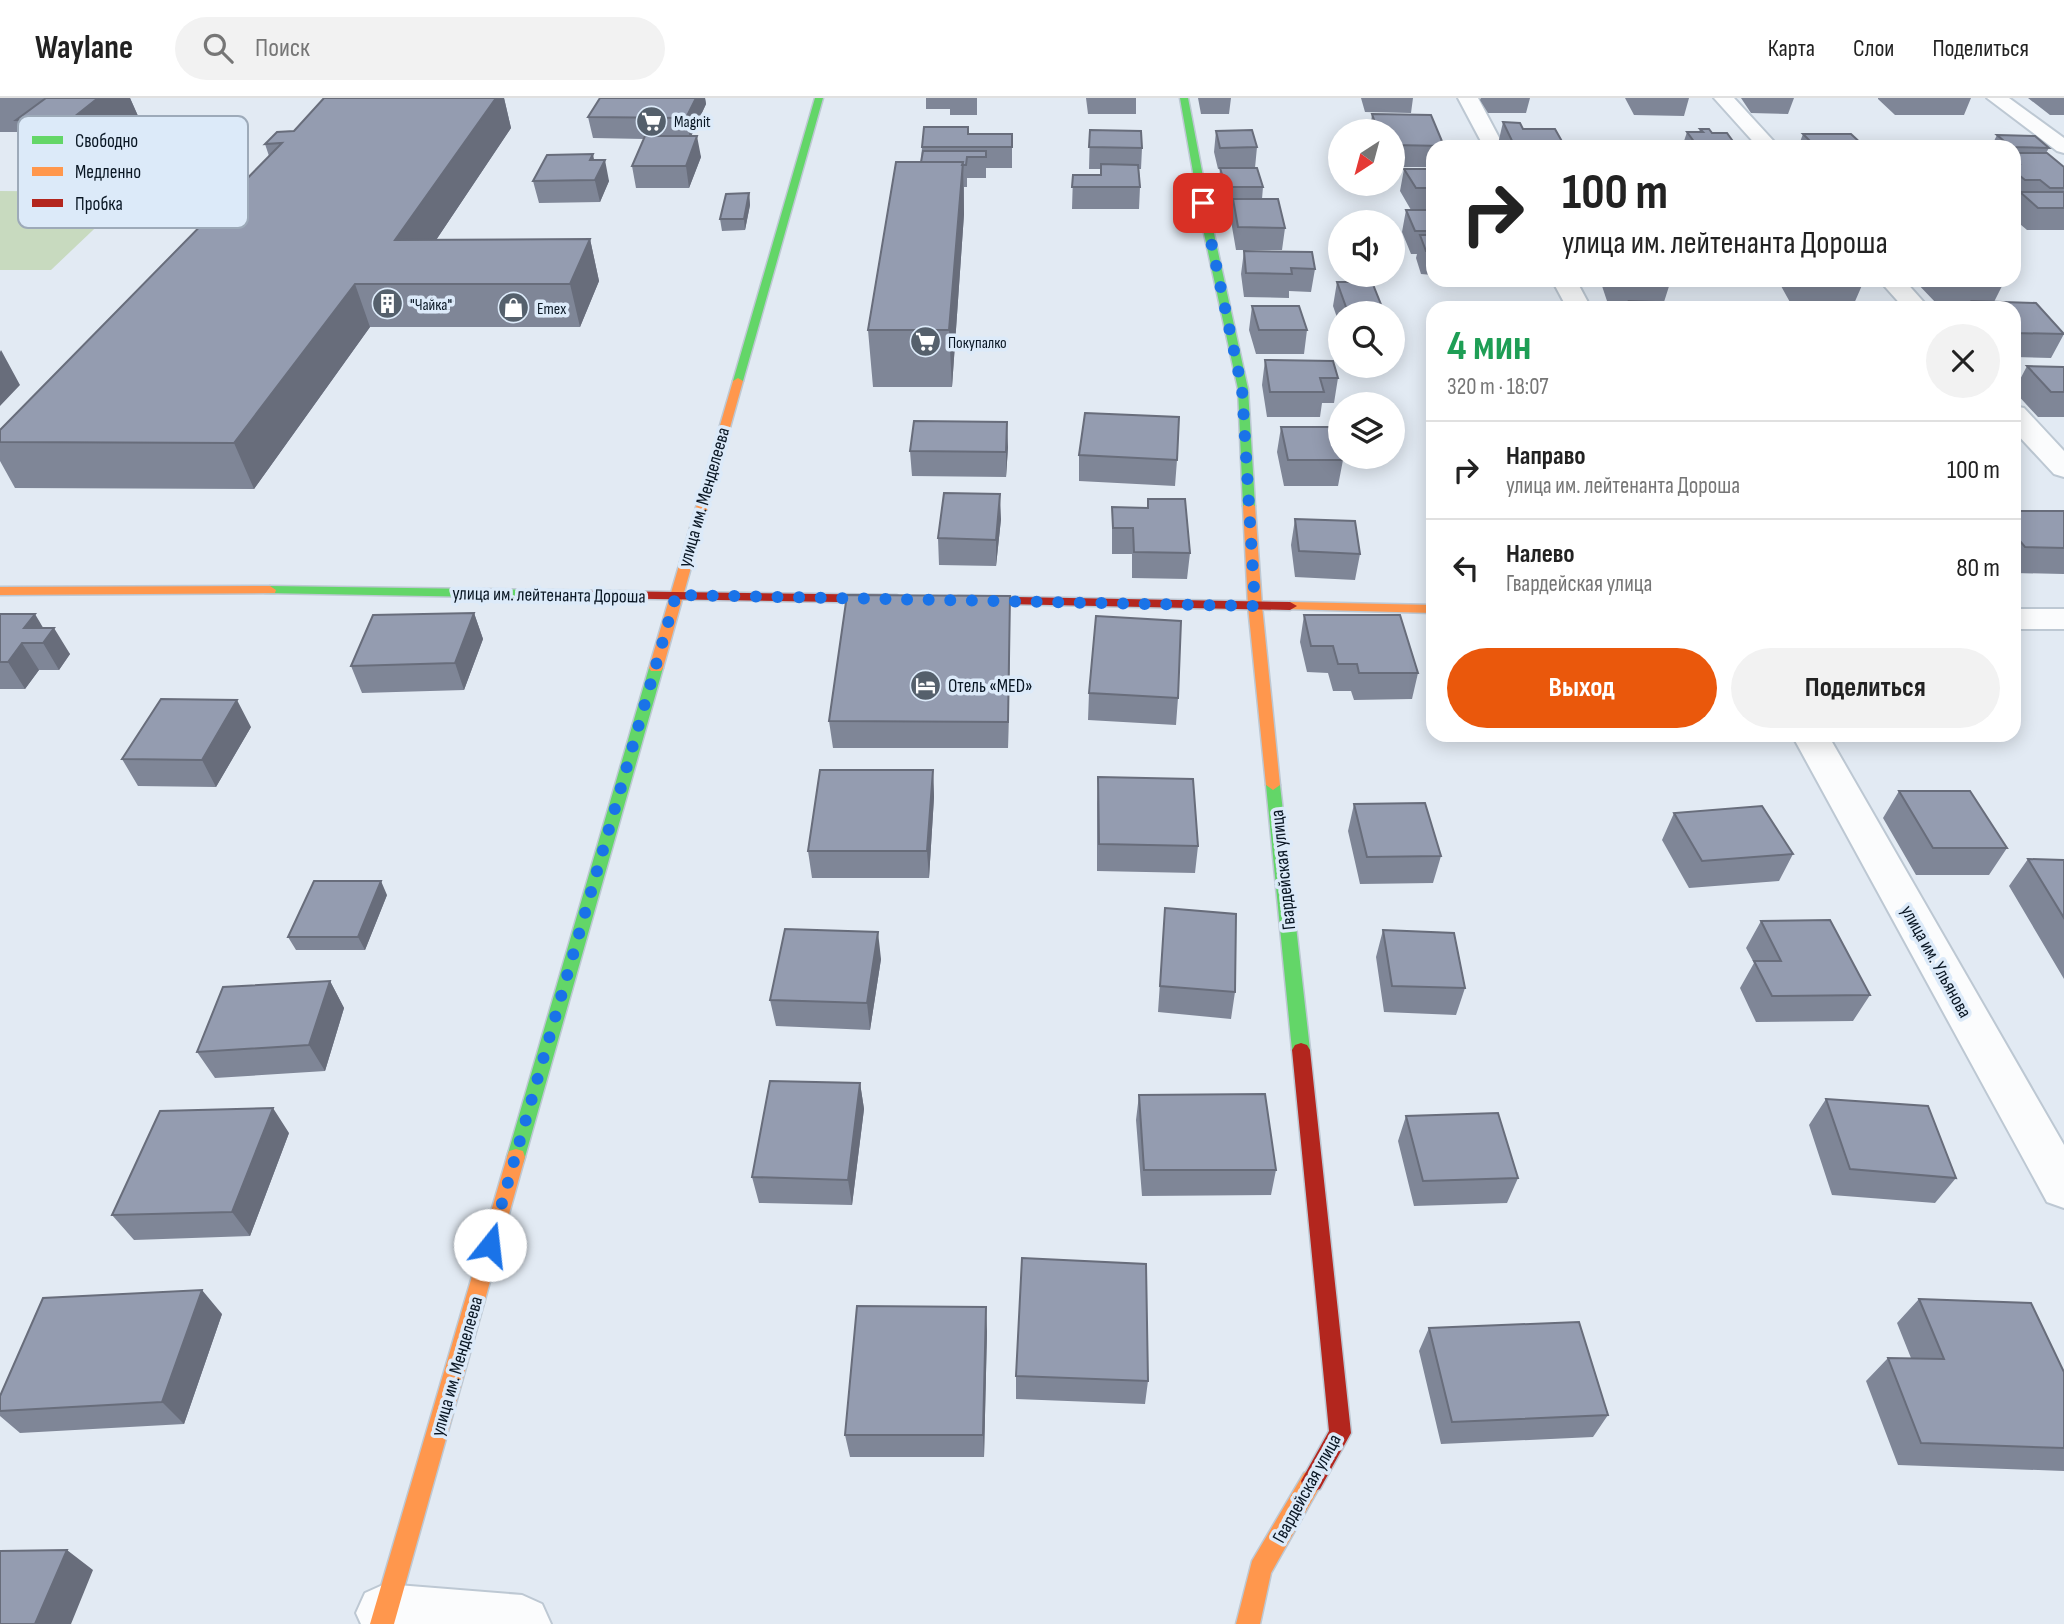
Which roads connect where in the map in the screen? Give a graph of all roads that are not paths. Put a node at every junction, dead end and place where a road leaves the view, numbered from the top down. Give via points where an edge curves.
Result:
1 (819, 98) edge
2 (1184, 98) edge
3 (1468, 98) edge
4 (1724, 98) edge
5 (1997, 98) edge
6 (1490, 140) edge
7 (1763, 140) edge
8 (2064, 147) edge
9 (1898, 287) edge
10 (1910, 301) edge
11 (2021, 422) edge
12 (2064, 468) edge
13 (0, 591) edge
14 (676, 595) junction
15 (910, 600) edge
16 (938, 600) edge
17 (1255, 606) junction
18 (1426, 609) edge
19 (2021, 618) edge
20 (2064, 619) edge
21 (1814, 742) edge
22 (2064, 1188) edge
23 (383, 1618) edge
24 (522, 1624) edge
25 (1248, 1624) edge

1 - 14 street, улица им. Менделеева
2 - 17 street, Гвардейская улица via 1242,389
3 - 6 street
4 - 7 street
5 - 8 street
9 - 10 street
11 - 12 street
13 - 14 street, улица им. лейтенанта Дороша
14 - 15 street, улица им. лейтенанта Дороша
14 - 23 street, улица им. Менделеева
16 - 17 street
17 - 18 street
17 - 25 street, Гвардейская улица via 1340,1433 1261,1569
19 - 20 street
21 - 22 street, улица им. Ульянова
23 - 24 street

